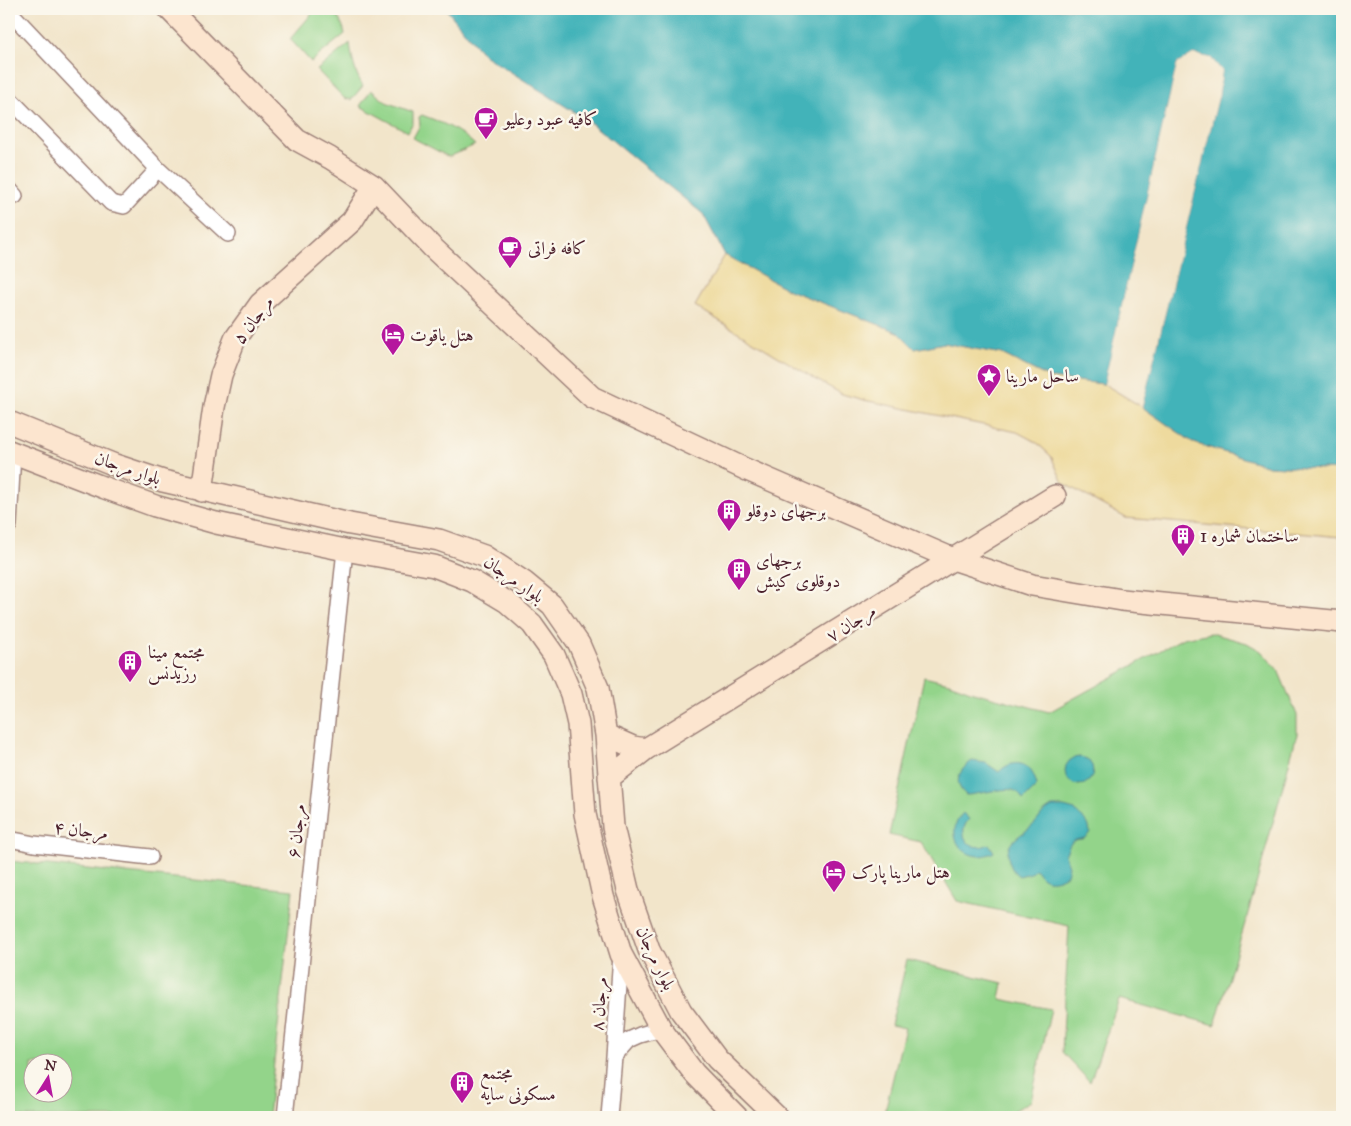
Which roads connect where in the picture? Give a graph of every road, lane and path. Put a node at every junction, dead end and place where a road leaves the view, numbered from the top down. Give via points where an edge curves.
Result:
1 (168, 9) edge
2 (9, 11) edge
3 (9, 98) edge
4 (158, 169) junction
5 (374, 186) junction
6 (228, 234) dead end
7 (9, 422) edge
8 (11, 452) edge
9 (202, 491) junction
10 (1055, 496) dead end
11 (350, 524) junction
12 (9, 525) edge
13 (346, 550) junction
14 (953, 559) junction
15 (1342, 622) edge
16 (606, 735) junction
17 (646, 749) junction
18 (608, 778) junction
19 (9, 839) edge
20 (150, 857) dead end
21 (622, 954) junction
22 (661, 1029) junction
23 (614, 1057) junction
24 (285, 1117) edge
25 (608, 1117) edge
26 (737, 1117) edge
27 (777, 1117) edge

1 - 5 street via 297,140
2 - 4 street
3 - 4 street via 111,203 124,206
4 - 6 street
5 - 9 street, مرجان ۵ via 352,221 260,304 235,339 221,375 214,407
5 - 14 street via 432,247 592,397 745,469
7 - 9 street, بلوار مرجان via 115,465
8 - 12 street
8 - 13 street, بلوار مرجان via 155,506 216,523
9 - 11 street, بلوار مرجان
10 - 14 street, مرجان ۷
11 - 13 street
11 - 16 street, بلوار مرجان via 439,540 484,556 552,605 579,644 598,688
13 - 21 street, بلوار مرجان via 434,566 472,581 507,602 532,624 554,654 578,724 585,814 603,896
13 - 24 street, مرجان ۶
14 - 15 street via 1032,585 1113,598
14 - 17 street, مرجان ۷
16 - 17 street
16 - 18 street, بلوار مرجان
17 - 18 street, مرجان ۷
18 - 27 street, بلوار مرجان via 613,827 628,890 648,950 681,1011 717,1059
19 - 20 street, مرجان ۴
21 - 22 street, بلوار مرجان
21 - 23 street, مرجان ۸
22 - 23 street, مرجان ۸ via 629,1040
22 - 26 street, بلوار مرجان via 694,1073
23 - 25 street, مرجان ۸

